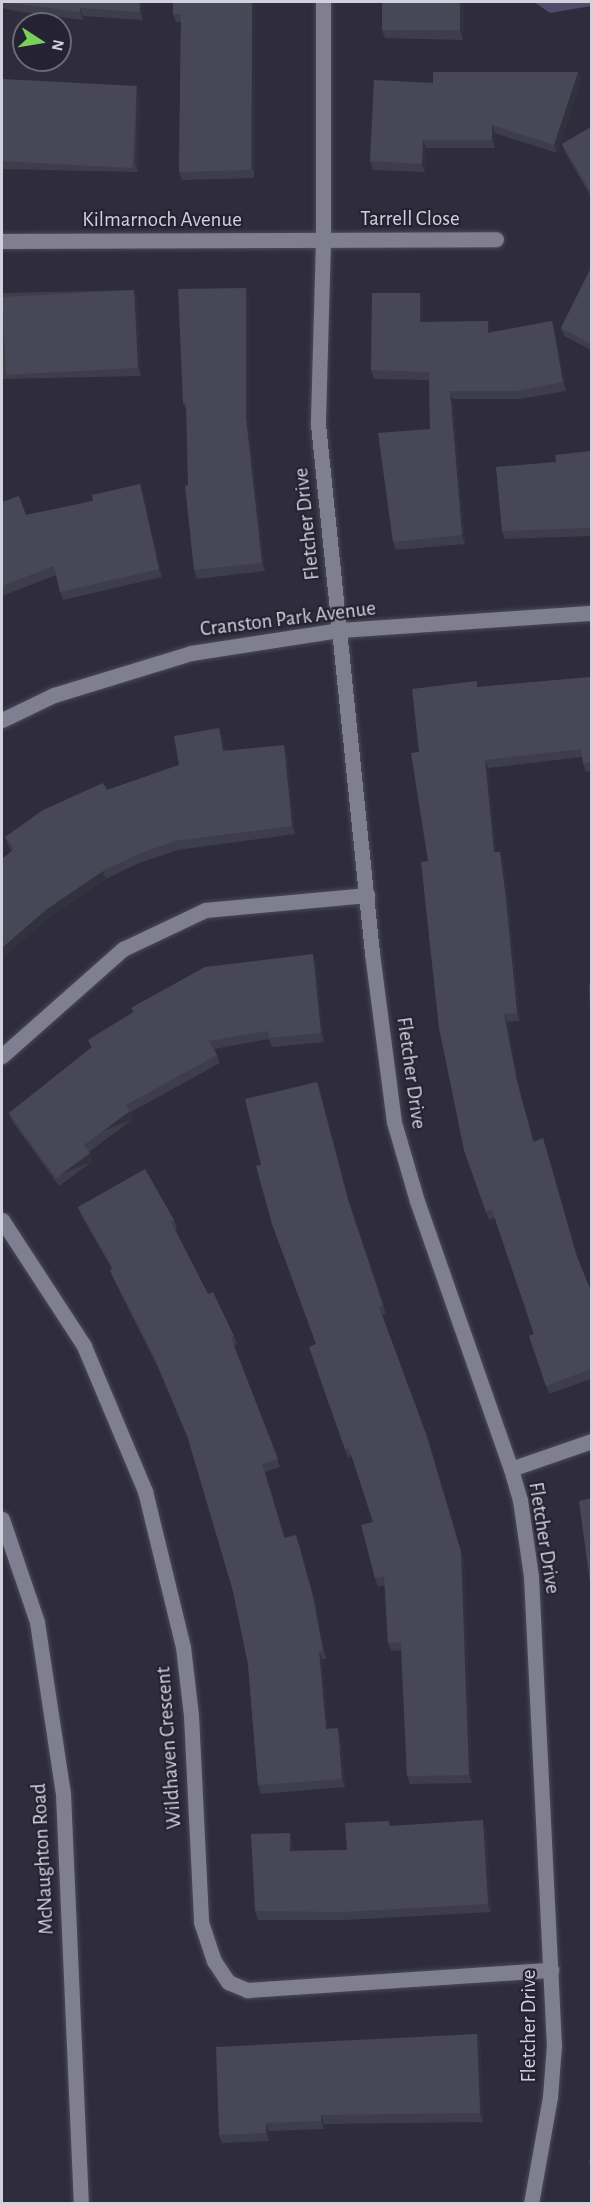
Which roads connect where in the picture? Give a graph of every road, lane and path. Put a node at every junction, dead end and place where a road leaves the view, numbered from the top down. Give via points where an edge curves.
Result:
1 (323, 2) edge
2 (496, 239) dead end
3 (323, 240) junction
4 (2, 241) edge
5 (591, 613) edge
6 (340, 630) junction
7 (2, 720) edge
8 (367, 895) junction
9 (2, 1056) edge
10 (2, 1220) edge
11 (591, 1441) edge
12 (511, 1469) junction
13 (2, 1519) edge
14 (551, 1970) junction
15 (81, 2204) edge
16 (531, 2204) edge

1 - 3 street, Fletcher Drive
2 - 3 street, Tarrell Close
3 - 4 street, Kilmarnoch Avenue
3 - 6 street, Fletcher Drive via 318,424
5 - 6 street, Cranston Park Avenue
6 - 7 street, Cranston Park Avenue via 191,653 54,695
6 - 8 street, Fletcher Drive
8 - 9 street via 206,910 123,949
8 - 12 street, Fletcher Drive via 394,1122 417,1201
10 - 14 street, Wildhaven Crescent via 84,1346 145,1491 184,1659 196,1786 201,1922 214,1961 228,1982 247,1990
11 - 12 street
12 - 14 street, Fletcher Drive via 520,1500 536,1626
13 - 15 street, McNaughton Road via 37,1622 63,1794
14 - 16 street, Fletcher Drive via 554,2045 550,2097

